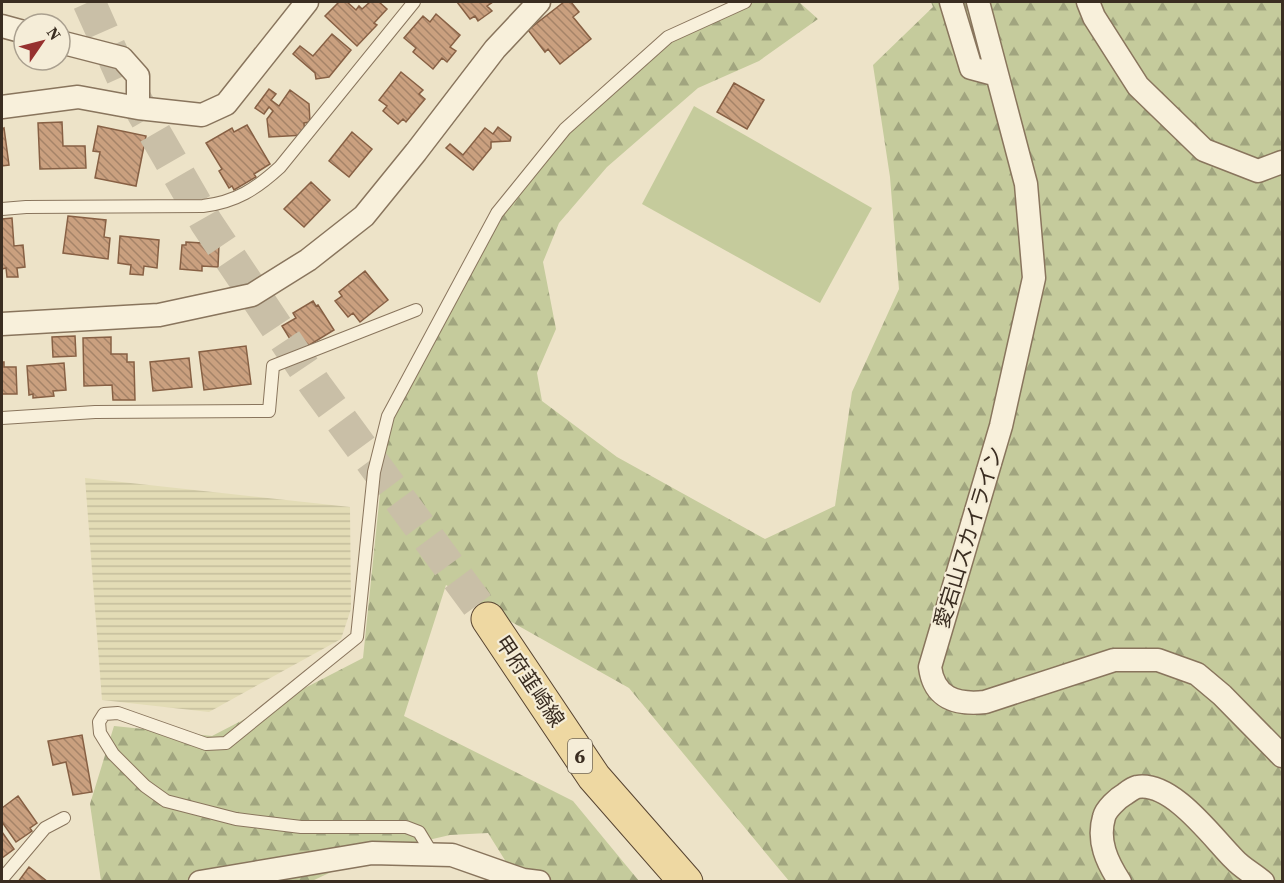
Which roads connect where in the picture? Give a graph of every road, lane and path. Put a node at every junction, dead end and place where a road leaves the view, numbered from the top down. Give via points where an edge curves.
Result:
1 (307, 2) edge
2 (414, 2) edge
3 (539, 2) edge
4 (745, 2) edge
5 (951, 2) edge
6 (978, 2) edge
7 (1088, 2) edge
8 (72, 45) edge
9 (997, 75) junction
10 (2, 107) edge
11 (138, 108) junction
12 (1282, 162) edge
13 (2, 209) edge
14 (416, 310) dead end
15 (2, 324) edge
16 (2, 418) edge
17 (488, 619) tunnel mouth
18 (1282, 756) edge
19 (64, 818) dead end
20 (433, 855) junction
21 (472, 862) junction
22 (2, 879) edge
23 (200, 882) edge
24 (487, 882) edge
25 (538, 882) edge
26 (686, 882) edge
27 (1120, 882) edge
28 (1263, 882) edge

1 - 11 street via 225,104 202,115
2 - 13 lane via 280,167 243,195 203,206
3 - 15 street via 495,49 364,216 308,260 252,295 159,315
4 - 20 lane via 668,37 565,129 497,213 388,416 374,472 357,637 226,743 206,744 118,713 104,714 99,722 100,733 113,754 166,801 236,819 301,827 406,827 419,832
5 - 9 street via 971,68
6 - 9 street, 愛宕山スカイライン
7 - 12 street via 1138,86 1204,150 1258,171
8 - 11 street via 122,58 138,76
9 - 18 street, 愛宕山スカイライン via 1026,184 1034,278 1001,426 930,667 931,678 937,689 966,704 985,702 1114,660 1158,660 1197,674
10 - 11 street via 78,98
14 - 16 lane via 273,366 269,411 95,412
17 - 26 main road, 甲府韮崎線 / 6 via 594,777
19 - 22 lane via 45,828
20 - 21 street via 452,855
20 - 23 street via 372,853
21 - 24 lane
21 - 25 street
27 - 28 street via 1103,849 1104,815 1120,797 1136,787 1154,788 1172,797 1236,862

